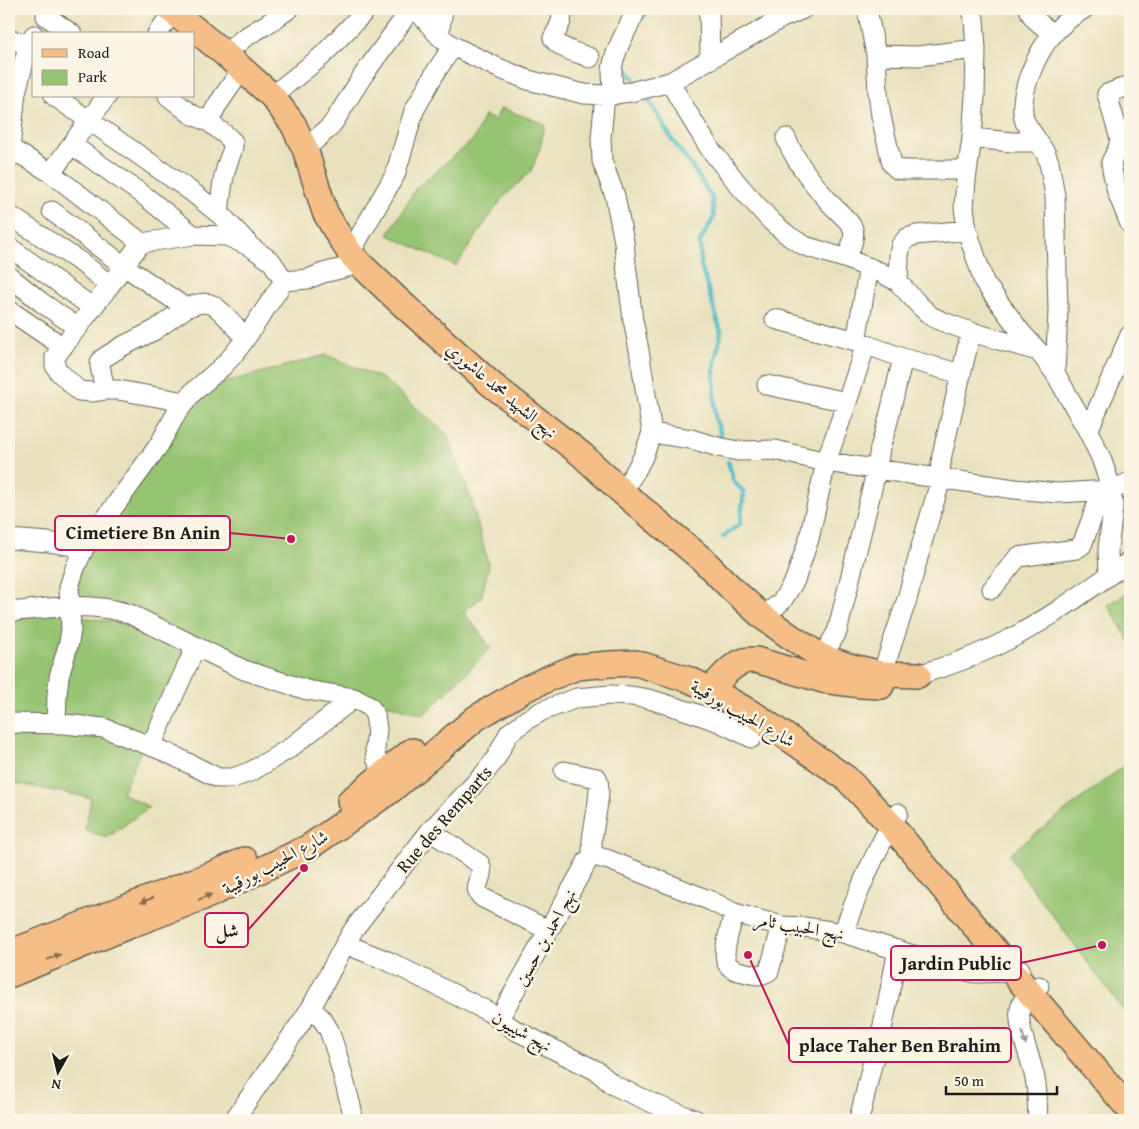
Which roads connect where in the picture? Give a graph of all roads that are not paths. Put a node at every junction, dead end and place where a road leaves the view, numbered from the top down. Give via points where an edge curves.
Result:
1 (289, 9) edge
2 (367, 9) edge
3 (411, 9) edge
4 (416, 9) edge
5 (443, 9) edge
6 (560, 9) edge
7 (638, 9) edge
8 (709, 9) edge
9 (803, 9) edge
10 (867, 9) edge
11 (972, 9) edge
12 (1029, 9) edge
13 (171, 10) edge
14 (1078, 11) edge
15 (48, 12) edge
16 (35, 32) edge
17 (70, 32) edge
18 (158, 32) edge
19 (1053, 34) junction
20 (32, 37) edge
21 (9, 40) edge
22 (446, 41) junction
23 (976, 50) junction
24 (876, 54) junction
25 (590, 58) dead end
26 (710, 60) junction
27 (234, 62) junction
28 (27, 77) edge
29 (670, 82) junction
30 (1130, 85) edge
31 (12, 92) edge
32 (610, 95) junction
33 (272, 96) junction
34 (57, 98) edge
35 (105, 98) edge
36 (171, 98) edge
37 (88, 120) junction
38 (209, 122) junction
39 (786, 138) dead end
40 (972, 138) junction
41 (1038, 142) junction
42 (72, 145) junction
43 (305, 149) junction
44 (10, 153) edge
45 (967, 170) junction
46 (51, 173) junction
47 (52, 211) dead end
48 (219, 213) junction
49 (9, 215) edge
50 (1130, 224) edge
51 (966, 230) junction
52 (194, 236) junction
53 (142, 243) junction
54 (251, 246) junction
55 (9, 248) edge
56 (355, 258) junction
57 (847, 259) junction
58 (124, 266) junction
59 (869, 267) junction
60 (9, 276) edge
61 (284, 281) junction
62 (898, 282) junction
63 (110, 286) junction
64 (93, 308) junction
65 (186, 308) junction
66 (9, 310) edge
67 (775, 319) dead end
68 (78, 328) junction
69 (971, 332) junction
70 (1130, 335) edge
71 (246, 338) junction
72 (861, 342) junction
73 (63, 347) junction
74 (1039, 352) junction
75 (903, 358) junction
76 (1056, 373) junction
77 (961, 374) junction
78 (767, 385) dead end
79 (105, 390) junction
80 (184, 402) junction
81 (847, 402) junction
82 (1088, 431) junction
83 (652, 433) junction
84 (826, 462) junction
85 (877, 468) junction
86 (941, 479) junction
87 (1130, 482) edge
88 (1107, 490) junction
89 (622, 492) junction
90 (9, 539) edge
91 (1082, 544) junction
92 (84, 548) junction
93 (1108, 549) junction
94 (1130, 561) edge
95 (1109, 575) junction
96 (992, 588) dead end
97 (71, 606) junction
98 (9, 612) edge
99 (763, 617) junction
100 (196, 646) junction
101 (822, 657) junction
102 (882, 674) junction
103 (918, 675) junction
104 (716, 684) junction
105 (354, 698) junction
106 (9, 722) edge
107 (56, 724) junction
108 (752, 738) dead end
109 (150, 746) junction
110 (564, 771) dead end
111 (387, 782) junction
112 (894, 819) junction
113 (430, 831) junction
114 (592, 857) junction
115 (734, 913) junction
116 (782, 926) junction
117 (548, 930) junction
118 (843, 933) junction
119 (345, 944) junction
120 (898, 950) junction
121 (9, 953) edge
122 (9, 975) edge
123 (1027, 980) junction
124 (311, 1008) junction
125 (499, 1019) junction
126 (1130, 1098) edge
127 (352, 1110) dead end
128 (1130, 1110) edge
129 (234, 1120) edge
130 (696, 1120) edge
131 (859, 1120) edge
132 (1038, 1120) edge

1 - 27 street via 244,38
2 - 33 street via 322,56
3 - 43 street via 330,127
4 - 22 street
5 - 22 street
6 - 25 street via 562,19 554,40
7 - 32 street via 614,60
8 - 26 street
9 - 26 street
10 - 24 street
11 - 23 street
12 - 19 street via 1032,16
13 - 18 street
13 - 27 main road, نهج الشهيد محمد عاشوري
14 - 19 street
15 - 16 street
15 - 17 street
19 - 41 street via 1039,55 1023,98 1025,122
20 - 21 street
20 - 28 street
22 - 32 street via 496,68 528,80 584,94
22 - 56 street via 435,73 414,111 395,175
23 - 24 street via 918,56
23 - 40 street
24 - 45 street via 881,116 892,164 896,169 904,170
26 - 29 street
27 - 33 main road, نهج الشهيد محمد عاشوري
27 - 38 street
28 - 31 street
29 - 32 street
29 - 57 street via 710,149 772,222 805,246
30 - 50 street via 1106,94 1120,139 1111,162 1112,170
31 - 44 street
32 - 83 street via 601,138 602,161 615,196 624,242
33 - 43 main road, نهج الشهيد محمد عاشوري via 293,124
34 - 37 street
35 - 37 street
36 - 38 street via 191,114
37 - 42 street
37 - 48 street
38 - 48 street via 228,136 234,147 223,179
39 - 57 street via 795,158 815,185 853,228
40 - 41 street
40 - 45 street
41 - 76 street via 1046,154 1055,196
42 - 46 street
42 - 52 street via 146,197
43 - 56 main road, نهج الشهيد محمد عاشوري via 325,212
44 - 46 street
45 - 51 street
46 - 53 street
47 - 58 street
48 - 54 street
49 - 63 street via 82,263
51 - 62 street via 907,238 901,245
51 - 74 street via 984,282
52 - 53 street
52 - 54 street via 227,236
53 - 58 street
54 - 61 street via 272,262
55 - 64 street
56 - 61 street via 308,279
56 - 89 main road, نهج الشهيد محمد عاشوري via 491,384 581,454
57 - 59 street
58 - 63 street
58 - 65 street
59 - 62 street
59 - 72 street
60 - 68 street
61 - 71 street
62 - 69 street via 931,316
63 - 64 street
64 - 68 street
65 - 71 street via 212,304
65 - 79 street via 155,330 102,359 100,366
66 - 73 street
67 - 72 street
68 - 73 street
69 - 74 street
69 - 77 street
70 - 82 street
71 - 80 street via 224,366
72 - 75 street
72 - 81 street
73 - 79 street via 55,357 58,372 79,391
74 - 76 street
75 - 77 street
75 - 85 street
76 - 82 street
77 - 86 street via 942,455
78 - 81 street
79 - 80 street
80 - 92 street via 159,445
81 - 84 street
82 - 88 street via 1101,458
83 - 84 street via 738,451 775,450
83 - 89 street via 643,457
84 - 85 street
84 - 99 street via 809,539 795,580 782,601
85 - 86 street
85 - 101 street via 837,632
86 - 88 street via 1049,492
86 - 102 street
87 - 88 street
88 - 91 street
88 - 93 street via 1113,509
89 - 99 main road, نهج الشهيد محمد عاشوري via 703,560
90 - 92 street
91 - 93 street
91 - 96 street via 1076,549 1018,557
92 - 97 street via 69,586
93 - 95 street
94 - 95 street
95 - 103 street via 1061,609 1008,640 975,656
97 - 98 street
97 - 100 street via 116,609
97 - 107 street via 71,630 59,677
99 - 101 main road, نهج الشهيد محمد عاشوري
100 - 105 street via 244,670 307,690
100 - 109 street
101 - 102 main road, نهج الشهيد محمد عاشوري
102 - 103 main road, نهج الشهيد محمد عاشوري
103 - 104 main road via 891,686 861,685 823,680 756,660 745,661 733,668
104 - 111 main road, شارع الحبيب بورقيبة via 701,668 636,652 581,653 554,659 519,675 468,709
104 - 112 main road, شارع الحبيب بورقيبة via 767,707 816,740 854,770
105 - 109 street via 290,748 252,771 233,778 218,778
105 - 111 street via 370,707 375,715 376,758
106 - 107 street
107 - 109 street via 104,728
108 - 113 street, Rue des Remparts via 701,715 649,699 617,695 578,698 542,711 509,733 495,760
110 - 114 street via 596,778 599,782
111 -> 121 main road, شارع الحبيب بورقيبة via 267,850
122 -> 111 main road, شارع الحبيب بورقيبة via 210,895 309,847
112 - 118 street via 862,884
112 - 123 main road, شارع الحبيب بورقيبة via 939,865
113 - 117 street via 480,864 478,894
113 - 119 street, Rue des Remparts
114 - 115 street, نهج الحبيب ثامر via 609,860
114 - 117 street, نهج احمد بن حسين
115 - 116 street, نهج الحبيب ثامر
115 - 116 street via 726,962 735,970 754,976 769,972
116 - 118 street, نهج الحبيب ثامر
117 - 125 street, نهج احمد بن حسين
118 - 120 street, نهج الحبيب ثامر
119 - 124 street, Rue des Remparts
119 - 125 street, نهج شيبيون via 390,962
120 - 123 street, نهج الحبيب ثامر via 951,968
120 - 131 street via 881,1036
123 - 126 main road, شارع الحبيب بورقيبة
123 - 128 main road, شارع الحبيب بورقيبة
123 -> 132 street via 1020,1018 1036,1085
124 - 127 street via 329,1030
124 - 129 street, Rue des Remparts
125 - 130 street, نهج شيبيون via 597,1072 613,1085

